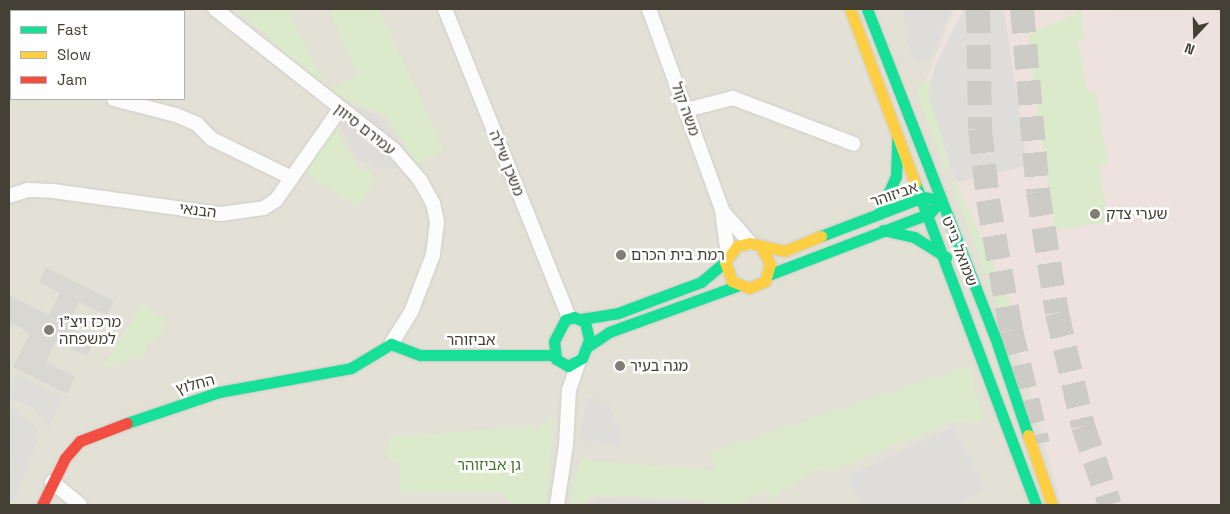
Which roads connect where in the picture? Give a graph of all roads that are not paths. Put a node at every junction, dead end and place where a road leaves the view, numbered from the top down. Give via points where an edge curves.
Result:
1 (215, 9) edge
2 (445, 9) edge
3 (649, 9) edge
4 (850, 9) edge
5 (867, 9) edge
6 (880, 9) edge
7 (880, 38) junction
8 (118, 100) edge
9 (340, 109) junction
10 (686, 110) junction
11 (894, 120) junction
12 (854, 144) dead end
13 (292, 178) junction
14 (9, 196) edge
15 (923, 197) junction
16 (941, 200) junction
17 (722, 210) junction
18 (930, 213) junction
19 (879, 214) junction
20 (882, 230) junction
21 (756, 246) junction
22 (946, 257) junction
23 (727, 258) junction
24 (768, 275) junction
25 (737, 286) junction
26 (575, 318) junction
27 (391, 344) junction
28 (587, 347) junction
29 (559, 360) junction
30 (579, 361) junction
31 (569, 390) junction
32 (52, 482) junction
33 (1035, 503) edge
34 (42, 505) edge
35 (80, 505) edge
36 (557, 505) edge
37 (1052, 505) edge

1 - 9 street, עמירם סיוון
2 - 26 street, משכן שילה
3 - 10 street, משה קול
4 - 11 street, שמואל בייט
5 - 7 street, שמואל בייט
6 - 7 street
7 - 16 street, שמואל בייט
8 - 13 street via 176,115 197,124 212,139
9 - 13 street, הבנאי
9 - 27 street, עמירם סיוון via 394,150 420,180 435,212 435,243 427,277
10 - 12 street via 733,98
10 - 17 street, משה קול
11 - 15 street, שמואל בייט
11 - 19 street via 896,176
13 - 14 street, הבנאי via 276,200 246,212 221,214 53,191 28,190
15 - 16 street, אביזוהר
15 - 18 street, שמואל בייט
15 - 19 street, אביזוהר
16 - 18 street, אביזוהר
16 - 37 street, שמואל בייט via 997,344
17 - 21 street, משה קול
17 - 23 street, משה קול
18 - 20 street, אביזוהר
18 - 22 street, שמואל בייט
19 - 21 street, אביזוהר via 784,251
20 - 22 street via 914,237
20 - 24 street, אביזוהר
21 - 23 street via 738,246
21 - 24 street via 770,264
22 - 33 street, שמואל בייט
23 - 25 street via 727,276
23 - 26 street via 701,282 618,312
24 - 25 street, אביזוהר via 755,287
25 - 28 street, אביזוהר via 609,332
26 - 28 street via 588,327
26 - 29 street via 557,332
27 - 29 street, אביזוהר via 420,356
27 - 32 street, החלוץ via 351,368 219,392 103,430 80,442 65,458
28 - 30 street
29 - 30 street, אביזוהר
29 - 31 street
30 - 31 street
31 - 36 street via 566,445
32 - 34 street, החלוץ
32 - 35 street

